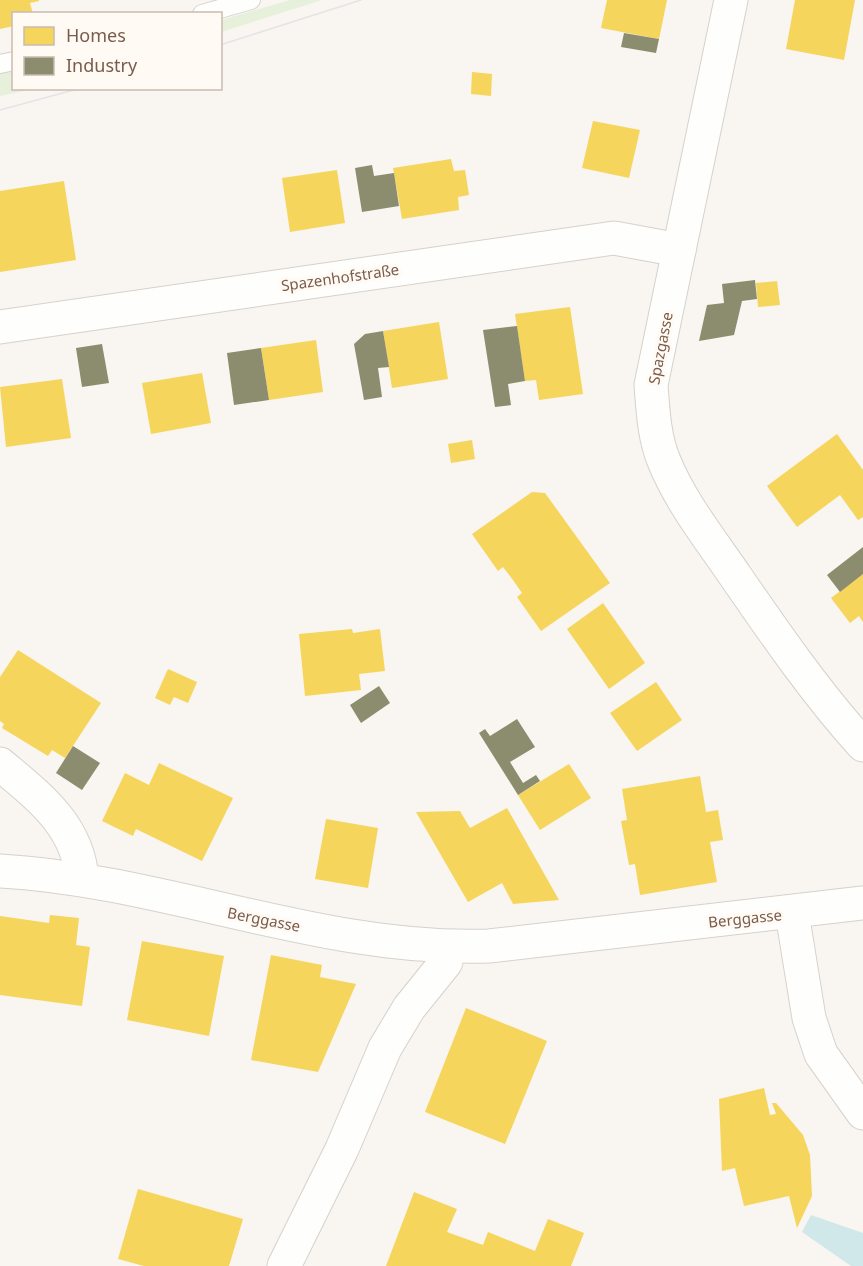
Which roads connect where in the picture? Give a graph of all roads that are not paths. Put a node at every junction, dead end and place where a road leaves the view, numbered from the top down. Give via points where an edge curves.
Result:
1 (251, 0) edge
2 (731, 0) edge
3 (209, 12) edge
4 (679, 250) junction
5 (0, 327) edge
6 (863, 745) edge
7 (0, 764) edge
8 (0, 871) edge
9 (82, 879) junction
10 (863, 903) edge
11 (792, 913) junction
12 (447, 948) junction
13 (863, 1113) edge
14 (284, 1266) edge

1 - 3 lane
2 - 4 street, Spazgasse
4 - 5 street, Spazenhofstraße via 614,238
4 - 6 street, Spazgasse via 651,384 654,421 664,460 693,515 766,620
7 - 9 street via 44,802 74,840 81,857
8 - 9 street, Berggasse
9 - 12 street, Berggasse via 274,922
10 - 11 street, Berggasse
11 - 12 street, Berggasse
11 - 13 street, Berggasse via 809,1018 821,1054
12 - 14 street via 446,962 410,1008 386,1048

